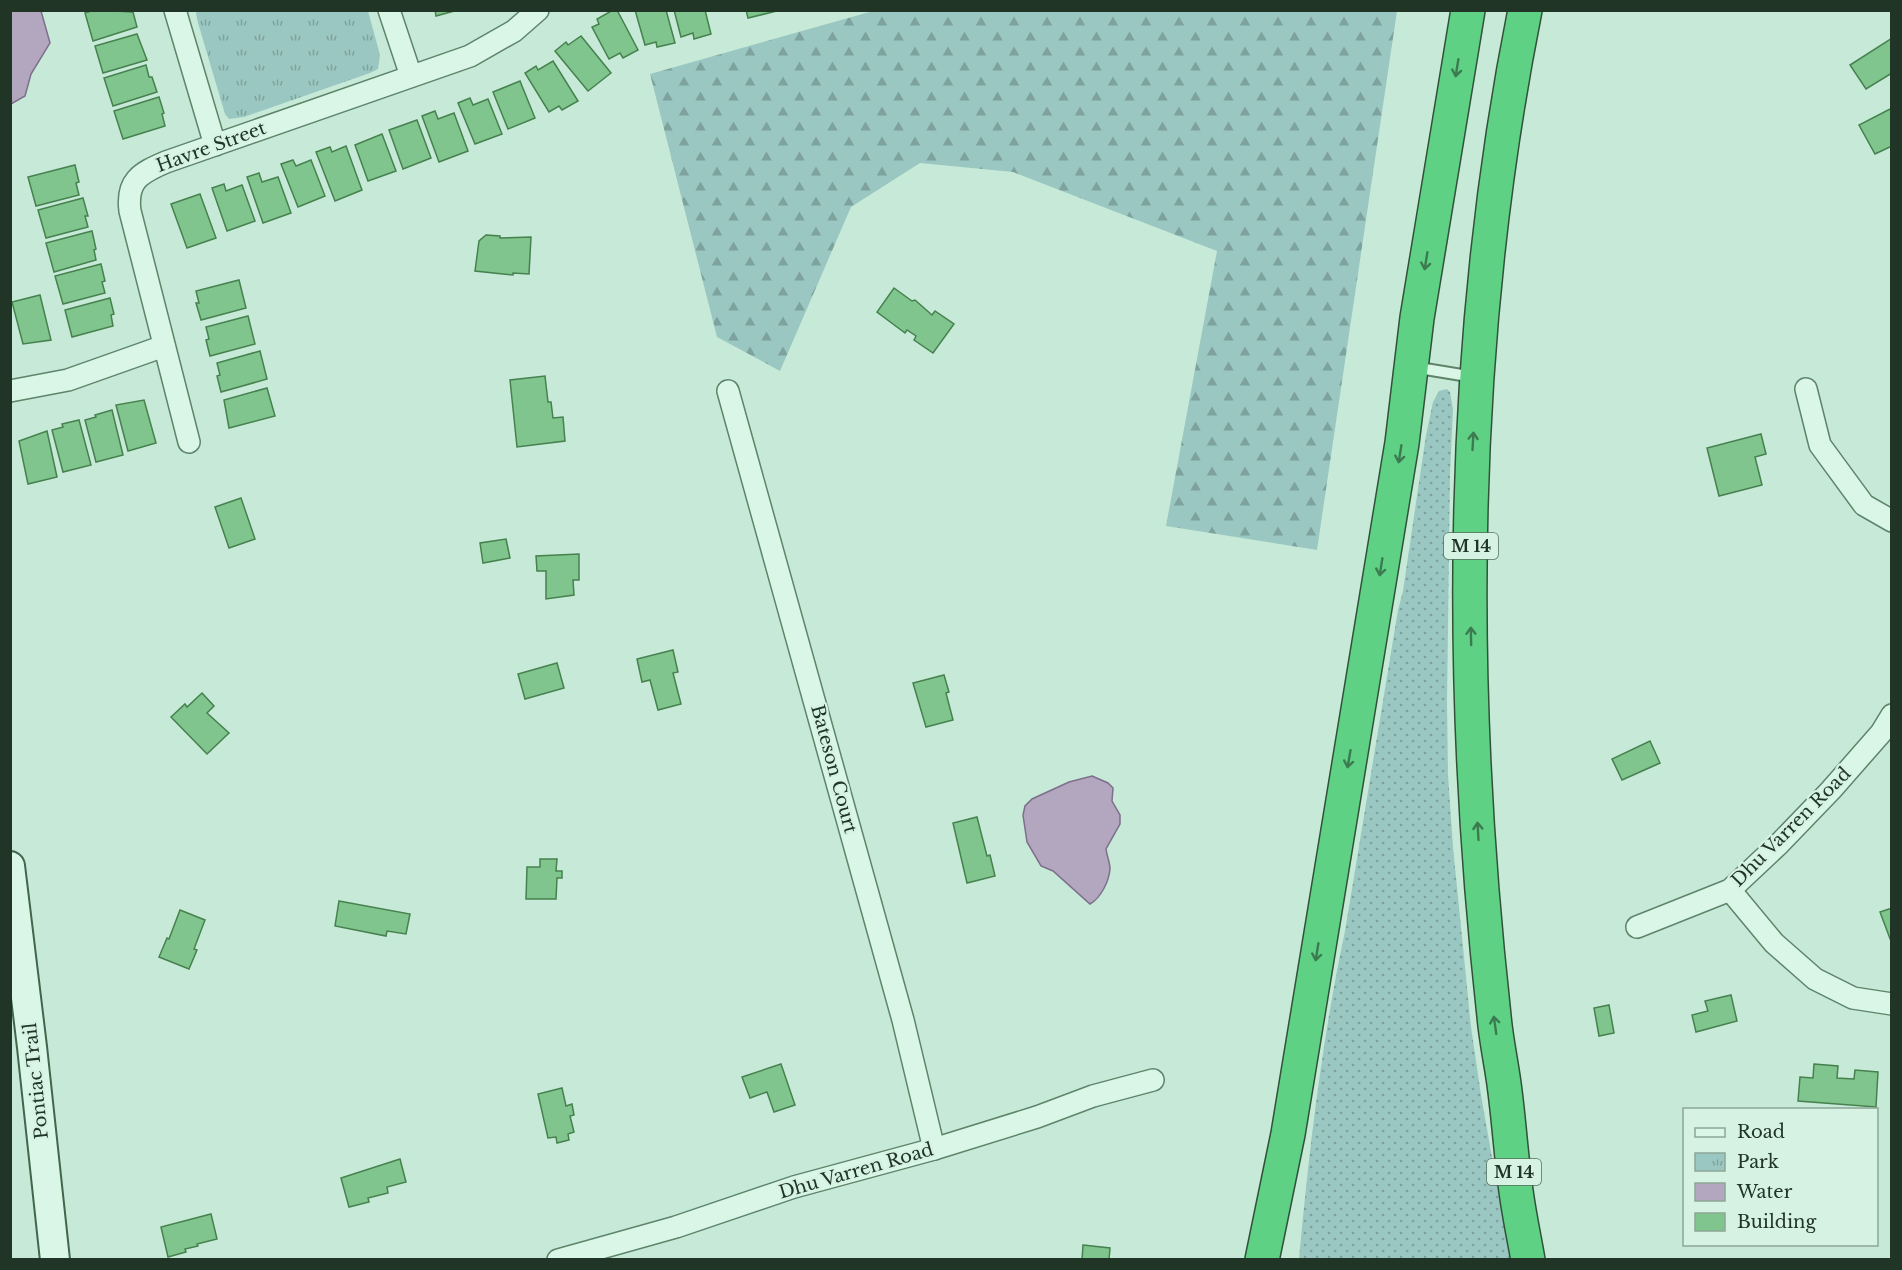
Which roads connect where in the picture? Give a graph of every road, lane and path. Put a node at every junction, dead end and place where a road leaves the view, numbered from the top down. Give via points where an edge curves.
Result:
1 (175, 10) edge
2 (388, 10) edge
3 (538, 10) edge
4 (1468, 10) edge
5 (1525, 10) edge
6 (411, 76) junction
7 (215, 146) junction
8 (164, 346) junction
9 (1411, 366) junction
10 (1478, 378) junction
11 (1806, 388) dead end
12 (10, 391) edge
13 (728, 391) dead end
14 (189, 442) dead end
15 (1892, 521) edge
16 (1892, 715) edge
17 (10, 866) edge
18 (1730, 890) junction
19 (14, 921) edge
20 (1637, 927) dead end
21 (1892, 1004) edge
22 (1153, 1080) dead end
23 (1504, 1083) junction
24 (1288, 1134) junction
25 (934, 1149) junction
26 (55, 1260) edge
27 (558, 1260) edge
28 (1262, 1260) edge
29 (1280, 1260) edge
30 (1528, 1260) edge
31 (1549, 1260) edge

1 - 7 street
2 - 6 street
3 - 6 street, Havre Street via 514,31 470,56
4 -> 9 highway
5 - 10 highway, M 14 via 1493,207
6 - 7 street, Havre Street
7 - 8 street, Havre Street via 149,169 129,193 130,211
8 - 12 street via 68,380
8 - 14 street, Havre Street
9 - 10 lane
9 -> 24 highway via 1402,442
23 -> 10 highway, M 14 via 1480,866 1473,726 1470,591
11 - 15 street via 1820,445 1864,505
13 - 25 street, Bateson Court via 903,1020
16 - 18 street, Dhu Varren Road via 1831,790
17 - 19 main road, Pontiac Trail
18 - 20 street, Dhu Varren Road
18 - 21 street via 1774,943 1815,979 1852,998
19 - 26 main road, Pontiac Trail
22 - 25 street, Dhu Varren Road
23 - 30 highway, M 14
23 - 31 highway
24 - 28 highway
24 - 29 highway
25 - 27 street, Dhu Varren Road via 794,1187 676,1227

